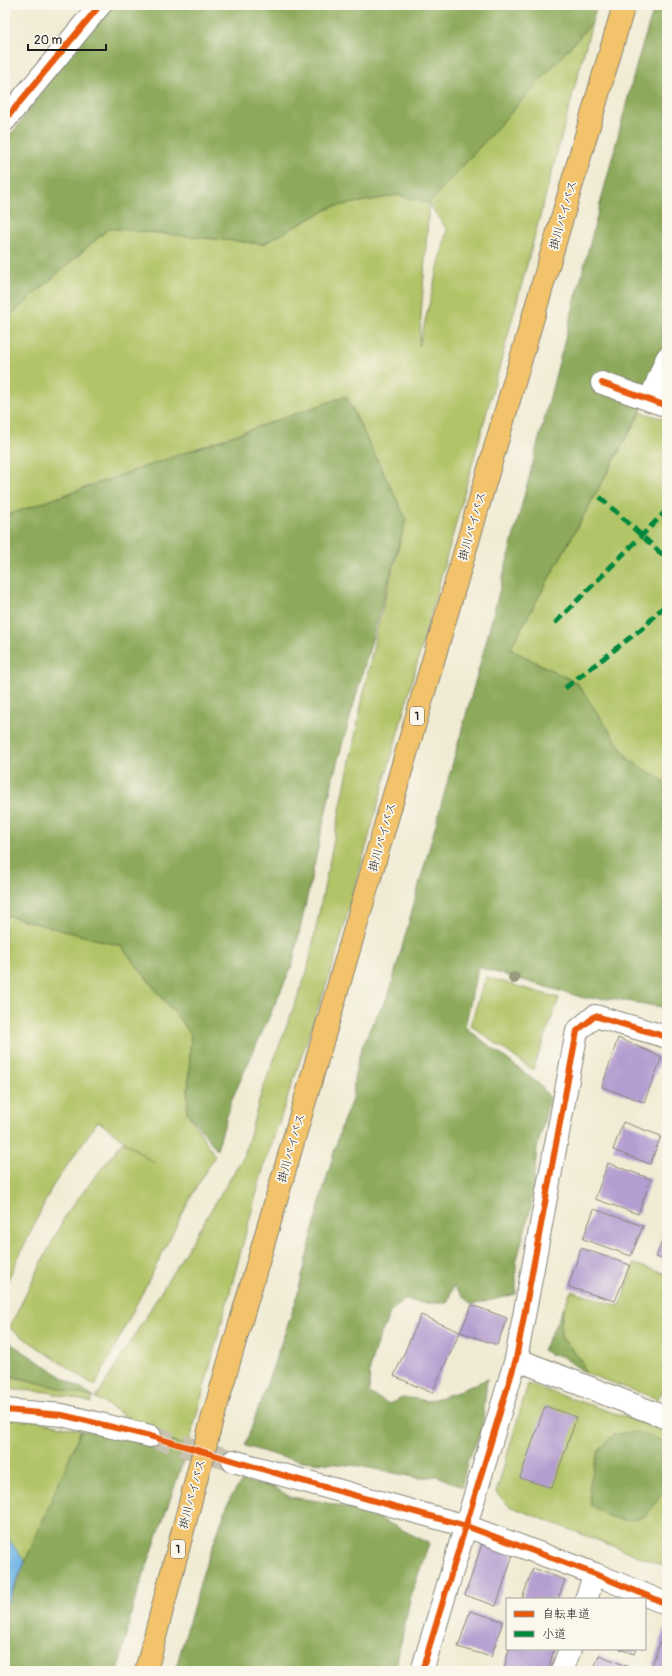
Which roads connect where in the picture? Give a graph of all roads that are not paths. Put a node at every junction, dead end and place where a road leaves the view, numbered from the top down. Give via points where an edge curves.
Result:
1 (100, 5) edge
2 (624, 5) edge
3 (5, 120) edge
4 (667, 358) edge
5 (602, 383) dead end
6 (659, 403) edge
7 (667, 1036) edge
8 (516, 1358) junction
9 (5, 1410) edge
10 (667, 1418) edge
11 (150, 1436) tunnel mouth
12 (233, 1461) tunnel mouth
13 (466, 1526) junction
14 (595, 1574) junction
15 (586, 1598) edge
16 (667, 1604) edge
17 (570, 1650) edge
18 (146, 1671) edge
19 (422, 1671) edge
20 (562, 1671) edge

1 - 3 street
2 - 18 highway, 掛川バイパス / 1 via 212,1420
4 - 6 street
5 - 6 street
7 - 8 street via 595,1016 577,1031
8 - 10 street
8 - 13 street
9 - 11 street via 62,1415
12 - 13 street
13 - 14 street
13 - 19 street
14 - 15 street
14 - 16 street
17 - 20 street

